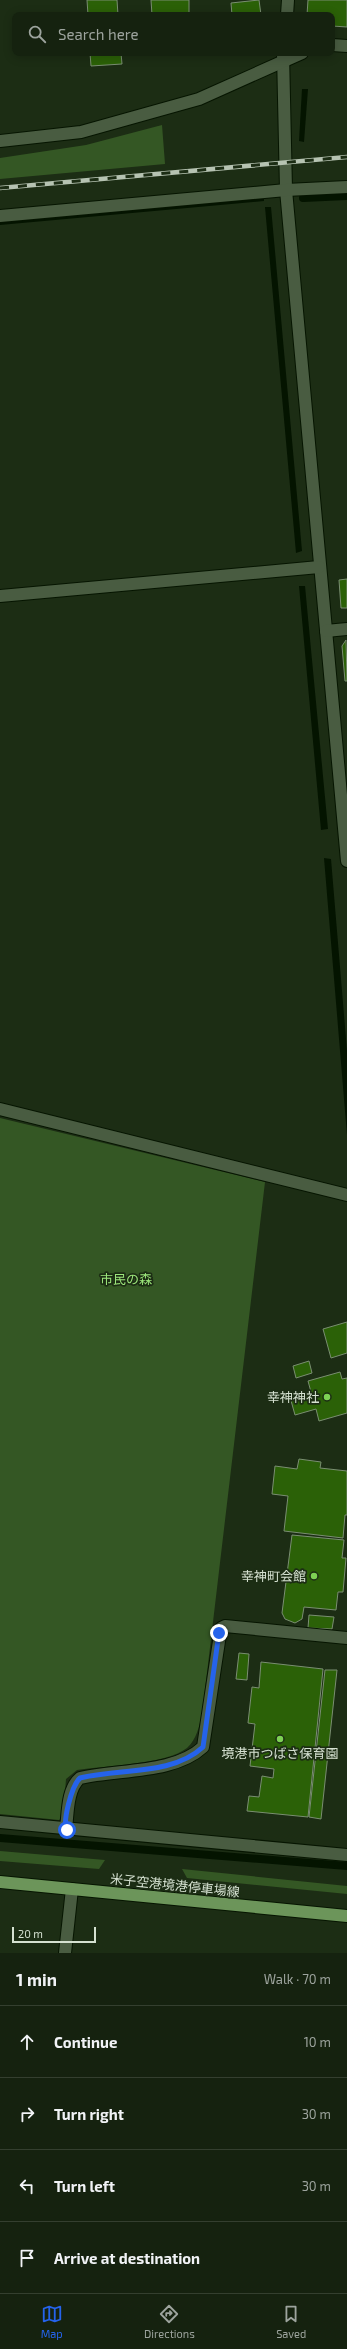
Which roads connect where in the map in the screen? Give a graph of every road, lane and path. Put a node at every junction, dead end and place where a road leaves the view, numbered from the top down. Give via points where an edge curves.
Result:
1 (288, 0) edge
2 (287, 12) edge
3 (335, 45) edge
4 (347, 46) edge
5 (283, 58) edge
6 (0, 141) edge
7 (347, 187) edge
8 (286, 190) junction
9 (0, 216) edge
10 (320, 567) junction
11 (0, 596) edge
12 (347, 629) edge
13 (326, 631) junction
14 (347, 861) edge
15 (0, 1109) edge
16 (347, 1195) edge
17 (347, 1638) edge
18 (0, 1822) edge
19 (66, 1830) junction
20 (347, 1855) edge
21 (0, 1882) edge
22 (72, 1889) junction
23 (347, 1916) edge
24 (65, 1953) edge

1 - 2 street
3 - 4 street
5 - 6 street via 199,99 81,132
5 - 8 street
7 - 8 street
8 - 9 street
8 - 10 street
10 - 11 street
10 - 13 street
12 - 13 street
13 - 14 street
15 - 16 street
17 - 19 street via 225,1626 221,1628 203,1747 184,1760 80,1778 75,1782 69,1799
18 - 19 street
19 - 20 street
21 - 22 main road, 米子空港境港停車場線
22 - 23 main road, 米子空港境港停車場線
22 - 24 street

